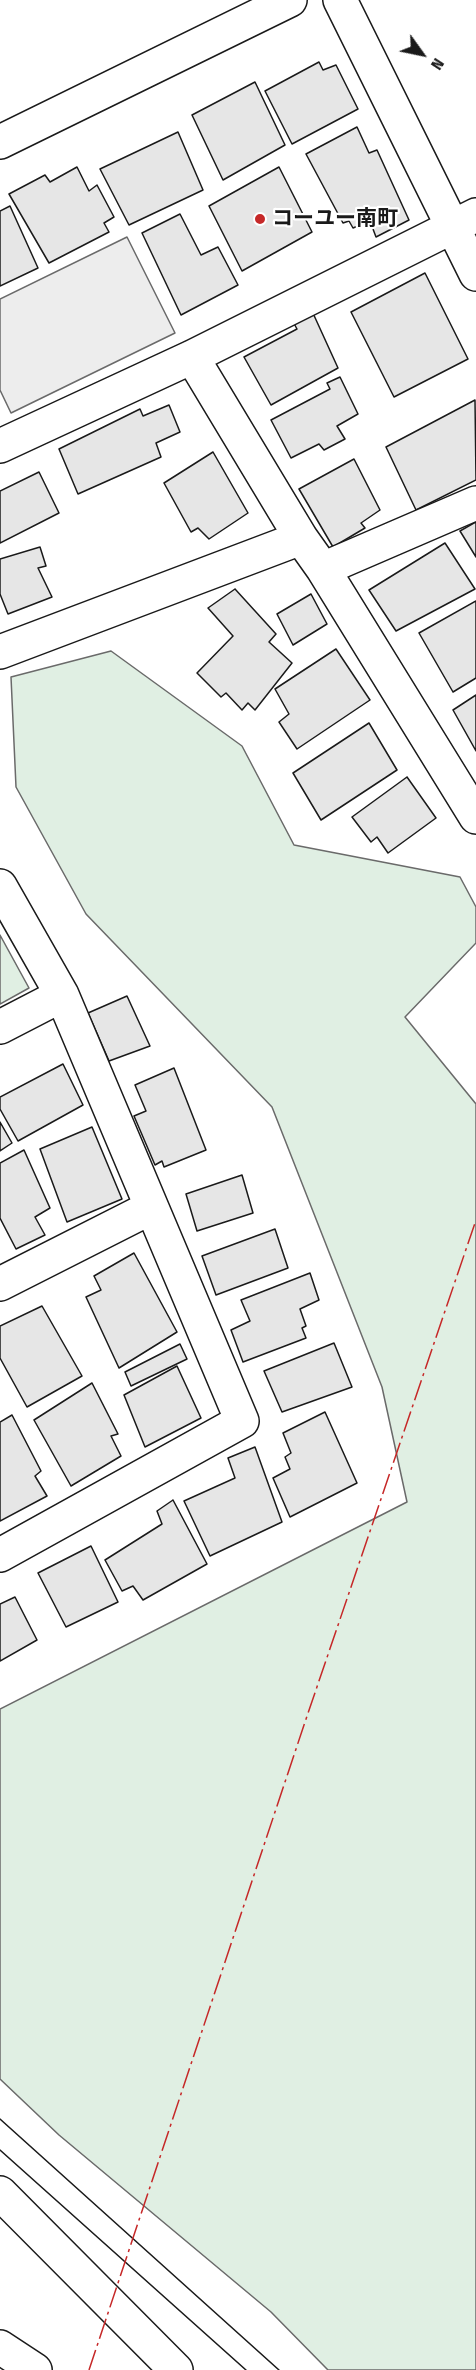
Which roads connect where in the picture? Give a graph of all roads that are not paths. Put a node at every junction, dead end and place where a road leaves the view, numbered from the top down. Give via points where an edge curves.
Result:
1 (290, 0) edge
2 (340, 0) edge
3 (0, 142) edge
4 (464, 221) edge
5 (476, 274) edge
6 (192, 357) junction
7 (0, 446) edge
8 (476, 504) edge
9 (301, 538) junction
10 (323, 569) junction
11 (0, 652) edge
12 (476, 816) edge
13 (0, 886) edge
14 (62, 995) junction
15 (0, 1027) edge
16 (150, 1208) junction
17 (0, 1284) edge
18 (0, 1555) edge
19 (0, 2193) edge
20 (0, 2347) edge
21 (35, 2370) edge
22 (176, 2370) edge

1 - 3 street
2 - 4 street
4 - 5 street
4 - 6 street
6 - 7 street
6 - 9 street
8 - 10 street
9 - 10 street
9 - 11 street
10 - 12 street
13 - 14 street
14 - 15 street
14 - 16 street
16 - 17 street
16 - 18 street via 242,1421
19 - 22 street
20 - 21 street

